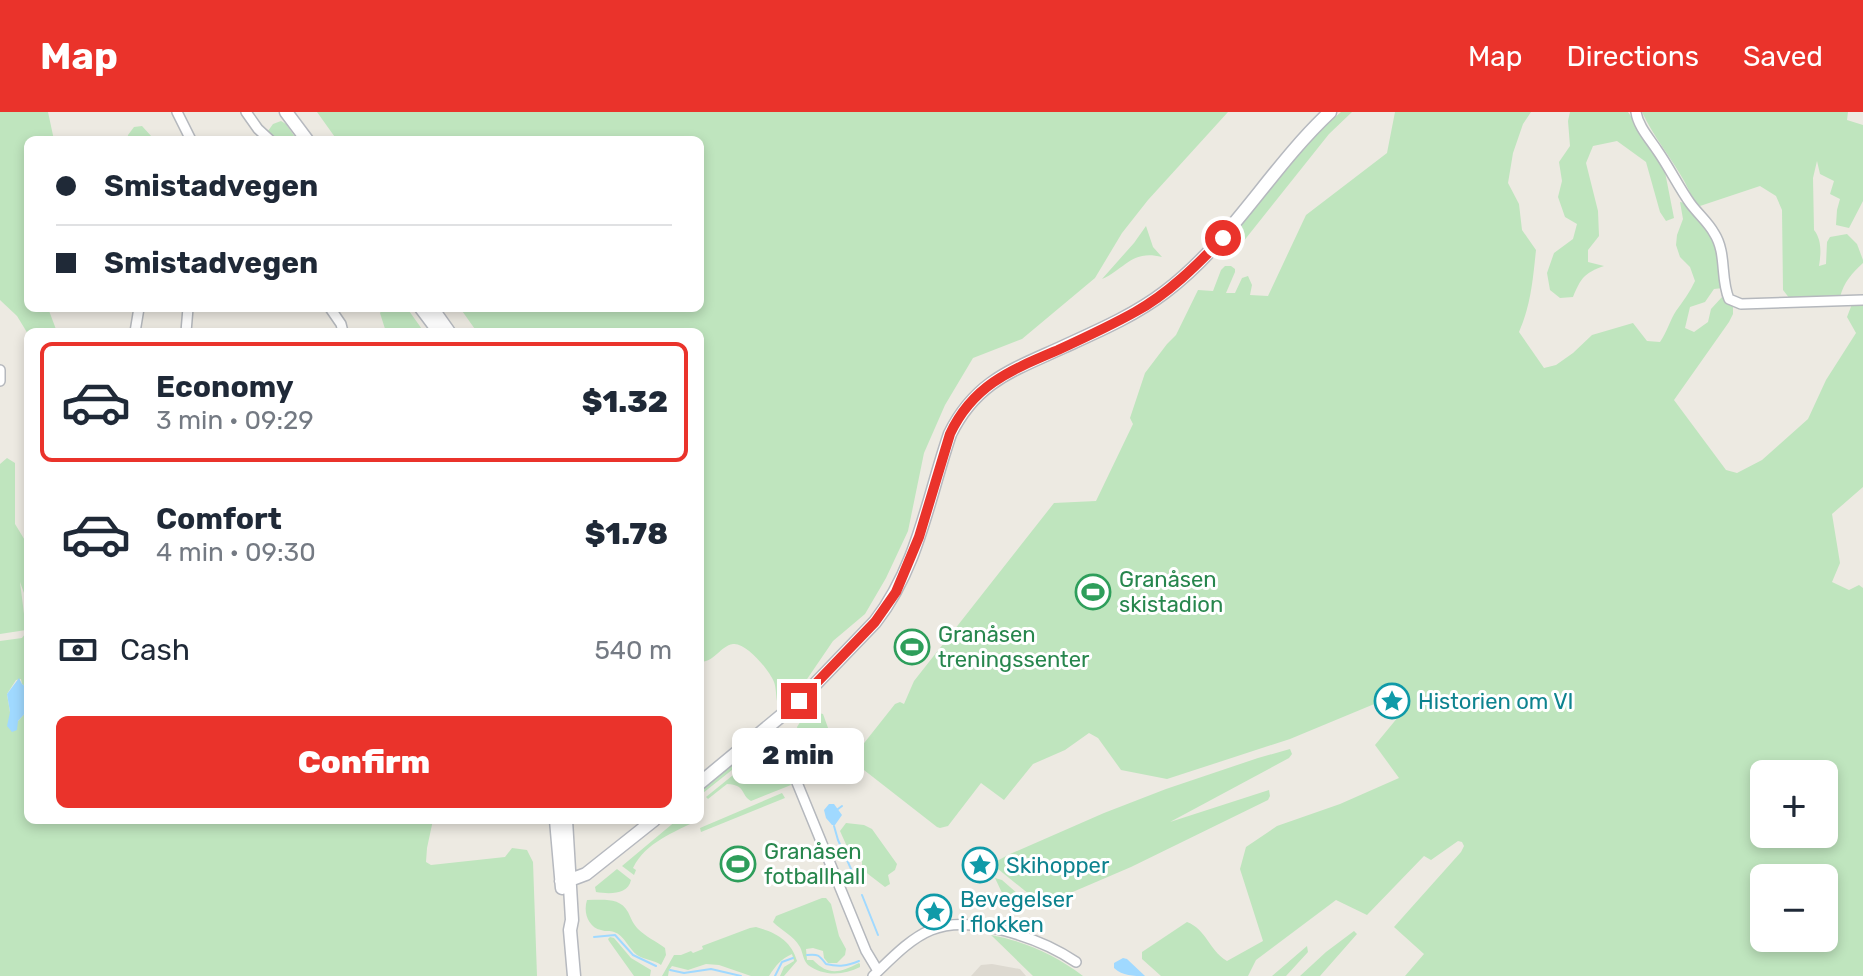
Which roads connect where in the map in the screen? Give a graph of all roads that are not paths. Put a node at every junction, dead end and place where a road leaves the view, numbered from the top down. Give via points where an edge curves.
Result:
1 (177, 112) edge
2 (246, 112) edge
3 (286, 112) edge
4 (1330, 112) edge
5 (1636, 112) edge
6 (189, 136) edge
7 (266, 136) edge
8 (304, 136) edge
9 (1863, 300) edge
10 (0, 370) edge
11 (0, 381) edge
12 (769, 727) junction
13 (704, 780) edge
14 (557, 824) edge
15 (566, 824) edge
16 (649, 824) edge
17 (566, 880) junction
18 (1076, 962) dead end
19 (876, 974) edge
20 (574, 976) edge

1 - 6 street
2 - 7 street
3 - 8 street
4 - 12 street via 1223,238 1167,291 1137,311 1010,371 970,402 950,434 896,592 875,622
5 - 9 street via 1689,202 1715,233 1729,299 1741,304
10 - 11 street
12 - 13 street
12 - 19 street via 782,746
14 - 17 street
15 - 17 street
16 - 17 street via 592,870
17 - 20 street
18 - 19 street via 1044,944 959,923 919,936

